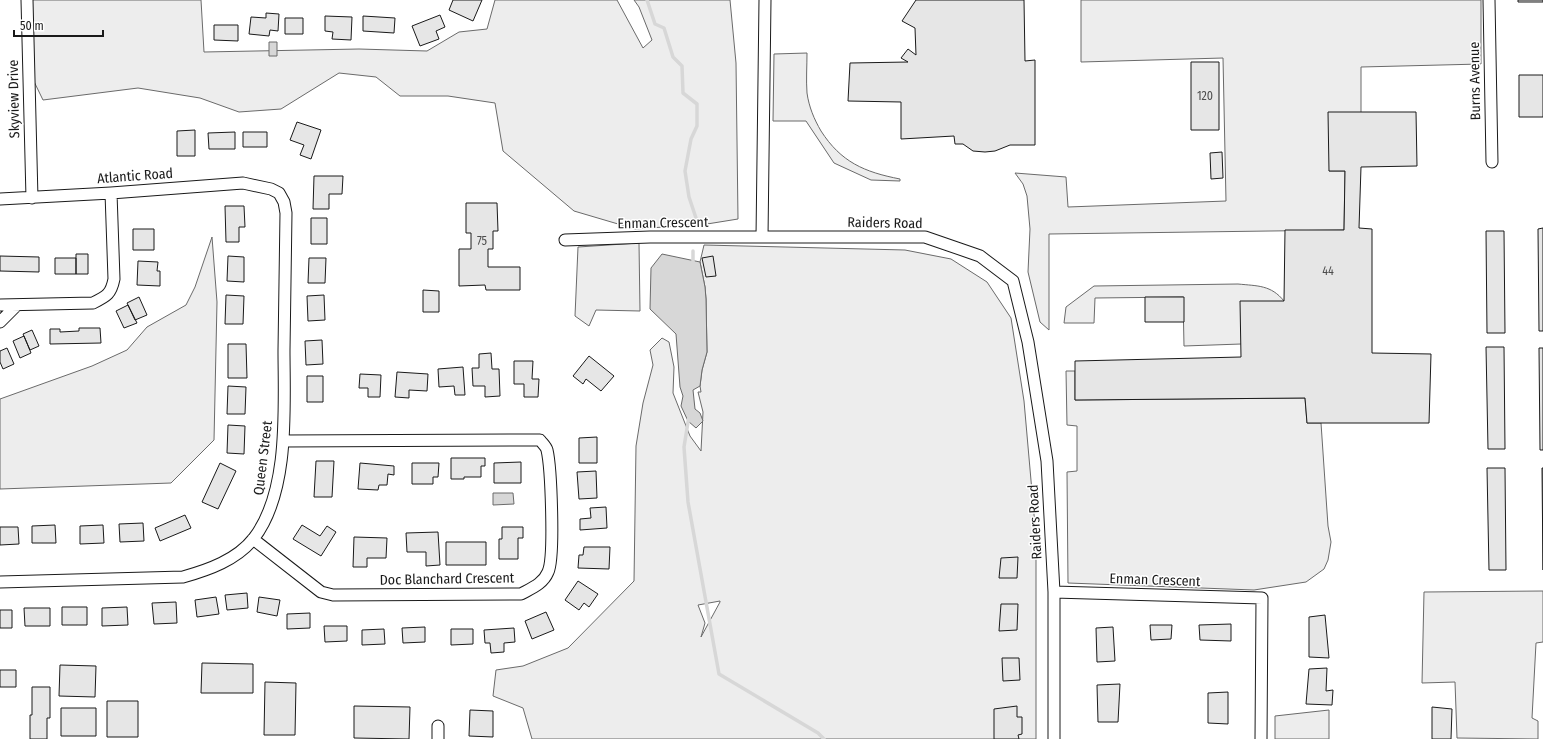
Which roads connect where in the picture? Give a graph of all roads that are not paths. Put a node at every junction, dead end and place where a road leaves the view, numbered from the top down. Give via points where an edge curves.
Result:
1 (27, 0) edge
2 (765, 0) edge
3 (1489, 0) edge
4 (1492, 162) dead end
5 (272, 189) joint
6 (111, 193) junction
7 (32, 198) junction
8 (0, 199) edge
9 (762, 237) junction
10 (565, 240) dead end
11 (0, 305) edge
12 (17, 305) junction
13 (0, 322) edge
14 (283, 441) junction
15 (253, 539) junction
16 (0, 582) edge
17 (1054, 592) junction
18 (438, 726) dead end
19 (438, 739) edge
20 (1054, 739) edge
21 (1261, 739) edge

1 - 7 street, Skyview Drive
2 - 9 street
3 - 4 street, Burns Avenue
5 - 6 street, Atlantic Road via 243,183
5 - 14 street, Queen Street via 284,202 286,213
6 - 7 street, Atlantic Road
6 - 12 street via 114,279 112,289 105,297 93,303
7 - 8 street, Atlantic Road
9 - 10 street, Enman Crescent
9 - 17 street, Raiders Road via 925,237 980,256 1013,281 1028,342 1047,461
11 - 12 street
12 - 13 street
14 - 15 street, Queen Street via 274,498 264,523
14 - 15 street, Doc Blanchard Crescent via 540,440 546,448 550,471 552,555 549,571 540,584 521,594 333,595 322,592
15 - 16 street, Queen Street via 224,562 183,577
17 - 20 street
17 - 21 street, Enman Crescent via 1262,598
18 - 19 street

